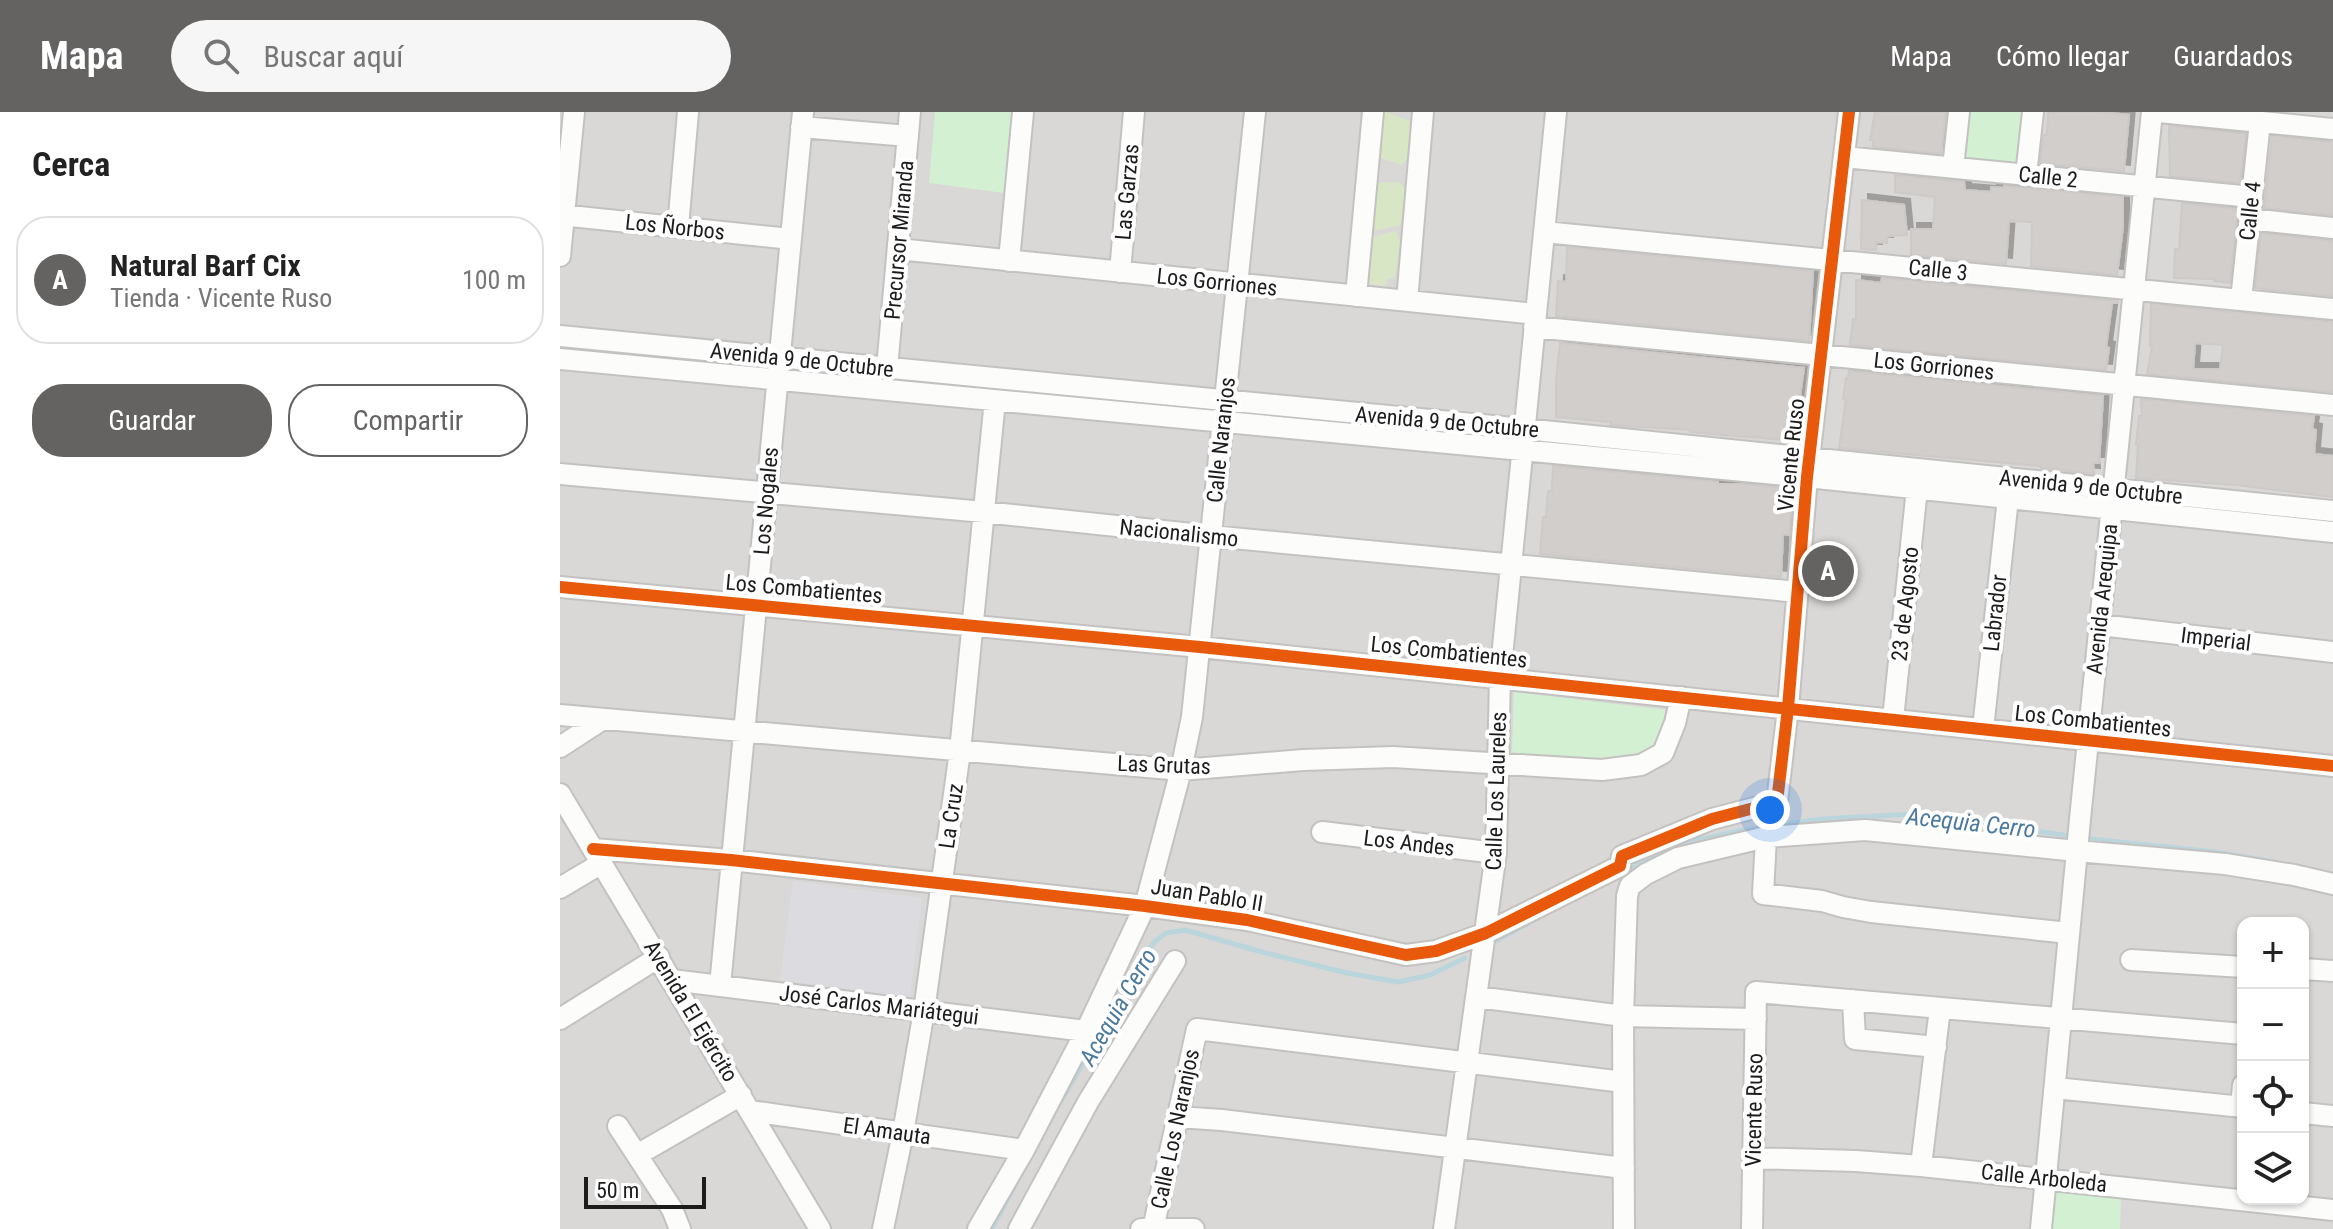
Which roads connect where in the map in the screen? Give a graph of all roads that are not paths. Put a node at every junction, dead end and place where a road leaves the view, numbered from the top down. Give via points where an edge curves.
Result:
1 (574, 112) edge
2 (688, 112) edge
3 (910, 112) edge
4 (1023, 112) edge
5 (1134, 112) edge
6 (1255, 112) edge
7 (1373, 112) edge
8 (1423, 112) edge
9 (1556, 112) edge
10 (1849, 112) edge
11 (1959, 112) edge
12 (2033, 112) edge
13 (2152, 112) edge
14 (2159, 112) edge
15 (802, 120) edge
16 (2260, 122) junction
17 (2333, 129) edge
18 (908, 136) junction
19 (1844, 157) junction
20 (1953, 168) junction
21 (2026, 175) junction
22 (2144, 187) junction
23 (2252, 197) junction
24 (562, 215) edge
25 (2249, 219) junction
26 (678, 227) junction
27 (2333, 228) edge
28 (1544, 232) junction
29 (791, 239) junction
30 (898, 249) junction
31 (560, 256) edge
32 (1832, 258) junction
33 (1009, 261) junction
34 (1120, 272) junction
35 (1237, 284) junction
36 (2134, 290) junction
37 (1356, 296) junction
38 (2241, 300) junction
39 (1407, 301) junction
40 (2333, 309) edge
41 (1535, 320) junction
42 (560, 336) edge
43 (1821, 355) junction
44 (560, 359) edge
45 (778, 368) junction
46 (887, 368) junction
47 (2124, 384) junction
48 (995, 400) junction
49 (2333, 405) edge
50 (1224, 411) junction
51 (1524, 429) junction
52 (1522, 450) junction
53 (1808, 467) junction
54 (560, 474) edge
55 (1917, 488) junction
56 (766, 494) junction
57 (2008, 498) junction
58 (2112, 499) junction
59 (2333, 511) edge
60 (984, 512) junction
61 (2333, 532) edge
62 (1211, 536) junction
63 (1511, 565) junction
64 (560, 587) edge
65 (1798, 592) junction
66 (756, 604) junction
67 (972, 624) junction
68 (2100, 625) junction
69 (1200, 647) junction
70 (2333, 652) edge
71 (1500, 677) junction
72 (1681, 697) junction
73 (1788, 708) junction
74 (560, 715) edge
75 (603, 719) junction
76 (1893, 719) junction
77 (1983, 729) junction
78 (744, 731) junction
79 (2088, 740) junction
80 (560, 747) edge
81 (960, 751) junction
82 (1498, 764) junction
83 (2333, 766) edge
84 (1181, 770) junction
85 (560, 794) edge
86 (1777, 802) joint
87 (1322, 832) dead end
88 (1766, 837) junction
89 (2077, 847) junction
90 (1496, 853) junction
91 (597, 856) junction
92 (731, 860) junction
93 (941, 884) junction
94 (2333, 884) edge
95 (560, 888) edge
96 (1145, 906) junction
97 (2069, 933) junction
98 (1484, 944) junction
99 (659, 957) junction
100 (2131, 960) dead end
101 (1175, 961) dead end
102 (2237, 967) edge
103 (2309, 969) edge
104 (2333, 971) edge
105 (672, 980) junction
106 (720, 986) junction
107 (1477, 997) junction
108 (1853, 1000) junction
109 (1940, 1008) junction
110 (924, 1011) junction
111 (1623, 1016) junction
112 (2061, 1018) junction
113 (560, 1019) edge
114 (1756, 1019) junction
115 (1086, 1031) junction
116 (2237, 1033) edge
117 (1936, 1047) junction
118 (1468, 1061) junction
119 (1623, 1082) junction
120 (2055, 1088) junction
121 (745, 1103) junction
122 (2237, 1106) edge
123 (2309, 1114) edge
124 (2333, 1116) edge
125 (1178, 1117) junction
126 (618, 1126) dead end
127 (903, 1133) junction
128 (1456, 1148) junction
129 (1024, 1150) junction
130 (637, 1155) junction
131 (1754, 1158) junction
132 (1921, 1166) junction
133 (1624, 1168) junction
134 (2046, 1178) junction
135 (2333, 1210) edge
136 (680, 1229) edge
137 (820, 1229) edge
138 (883, 1229) edge
139 (978, 1229) edge
140 (1019, 1229) edge
141 (1141, 1229) edge
142 (1153, 1229) edge
143 (1194, 1229) edge
144 (1444, 1229) edge
145 (1624, 1229) edge
146 (1752, 1229) edge
147 (2041, 1229) edge

1 - 24 street
2 - 26 street
3 - 18 street, Precursor Miranda
4 - 33 street
5 - 34 street, Las Garzas
6 - 35 street, Calle Naranjos
7 - 37 street
8 - 39 street
9 - 28 street, Calle Los Laureles
10 - 19 street, Vicente Ruso
11 - 20 street
12 - 21 street
13 - 22 street, Avenida Arequipa
14 - 16 street
15 - 18 street
15 - 29 street, Los Nogales
16 - 17 street
16 - 23 street, Calle 4
18 - 30 street, Precursor Miranda
19 - 20 street, Calle 2
19 - 32 street, Vicente Ruso
20 - 21 street, Calle 2
21 - 22 street, Calle 2
22 - 23 street, Calle 2
22 - 36 street, Avenida Arequipa
23 - 25 street, Calle 4
24 - 26 street, Los Ñorbos
24 - 31 street
25 - 27 street
25 - 38 street, Calle 4
26 - 29 street, Los Ñorbos
28 - 32 street, Calle 3
28 - 41 street, Calle Los Laureles
29 - 45 street, Los Nogales
30 - 33 street, Los Gorriones
30 - 46 street, Precursor Miranda
32 - 36 street, Calle 3
32 - 43 street, Vicente Ruso
33 - 34 street, Los Gorriones
34 - 35 street, Los Gorriones
35 - 37 street, Los Gorriones
35 - 50 street, Calle Naranjos
36 - 38 street, Calle 3
36 - 47 street, Avenida Arequipa
37 - 39 street, Los Gorriones
38 - 40 street, Calle 3
39 - 41 street, Los Gorriones
41 - 43 street, Los Gorriones
41 - 51 street, Calle Los Laureles
42 - 45 street, Avenida 9 de Octubre
43 - 47 street, Los Gorriones
43 - 53 street, Vicente Ruso
44 - 45 street, Avenida 9 de Octubre
45 - 46 street, Avenida 9 de Octubre
45 - 48 street, Avenida 9 de Octubre
45 - 56 street, Los Nogales
46 - 50 street, Avenida 9 de Octubre
47 - 49 street, Los Gorriones
47 - 58 street, Avenida Arequipa
48 - 50 street, Avenida 9 de Octubre
48 - 60 street, La Cruz
50 - 51 street, Avenida 9 de Octubre
50 - 52 street, Avenida 9 de Octubre
50 - 62 street, Calle Naranjos
51 - 52 street, Calle Los Laureles
51 - 53 street, Avenida 9 de Octubre
52 - 53 street, Avenida 9 de Octubre
52 - 63 street, Calle Los Laureles
53 - 55 street, Avenida 9 de Octubre
53 - 58 street, Avenida 9 de Octubre
53 - 65 street, Vicente Ruso
54 - 56 street, Nacionalismo
55 - 57 street, Avenida 9 de Octubre
55 - 76 street, 23 de Agosto
56 - 60 street, Nacionalismo
56 - 66 street, Los Nogales
57 - 58 street, Avenida 9 de Octubre
57 - 77 street, Labrador
58 - 59 street, Avenida 9 de Octubre
58 - 61 street, Avenida 9 de Octubre
58 - 68 street, Avenida Arequipa
60 - 62 street, Nacionalismo
60 - 67 street, La Cruz
62 - 63 street, Nacionalismo
62 - 69 street, Calle Naranjos
63 - 65 street, Nacionalismo
63 - 71 street, Calle Los Laureles
64 - 66 street, Los Combatientes
65 - 73 street, Vicente Ruso
66 - 67 street, Los Combatientes
66 - 78 street, Los Nogales
67 - 69 street, Los Combatientes
67 - 81 street, La Cruz
68 - 70 street, Imperial
68 - 79 street, Avenida Arequipa
69 - 71 street, Los Combatientes
69 - 84 street, Calle Naranjos
71 - 72 street, Los Combatientes
71 - 82 street, Calle Los Laureles
72 - 73 street, Los Combatientes
72 - 82 street, Las Grutas via 1663,753 1641,765 1602,770
73 - 76 street, Los Combatientes
73 - 86 street, Vicente Ruso
74 - 75 street, Las Grutas
75 - 78 street, Las Grutas
75 - 80 street
76 - 77 street, Los Combatientes
77 - 79 street, Los Combatientes
78 - 81 street, Las Grutas
78 - 92 street, Los Nogales
79 - 83 street, Los Combatientes
79 - 89 street, Avenida Arequipa
81 - 84 street, Las Grutas
81 - 93 street, La Cruz
82 - 84 street, Las Grutas via 1393,757
82 - 90 street, Calle Los Laureles
84 - 96 street, Calle Naranjos
85 - 91 street, Avenida El Ejército
86 - 98 street, Juan Pablo II via 1712,819 1622,856 1620,866
87 - 90 street, Los Andes
88 - 89 street via 1884,830
88 - 97 street via 1763,894 1871,912
88 - 111 street via 1678,858 1630,886
89 - 94 street via 2225,864
89 - 97 street, Avenida Arequipa
90 - 98 street, Calle Los Laureles
91 - 92 street, Juan Pablo II
91 - 95 street
91 - 99 street, Avenida El Ejército
92 - 93 street, Juan Pablo II
92 - 106 street, Los Nogales
93 - 96 street, Juan Pablo II
93 - 110 street, La Cruz
96 - 98 street, Juan Pablo II via 1247,920 1406,955
96 - 115 street
97 - 112 street, Avenida Arequipa
98 - 107 street, Calle Los Laureles
99 - 105 street, Avenida El Ejército
99 - 113 street
100 - 102 street
101 - 140 street via 1088,1102
103 - 104 street
105 - 106 street, José Carlos Mariátegui
105 - 121 street, Avenida El Ejército
106 - 110 street, José Carlos Mariátegui
107 - 111 street
107 - 118 street, Calle Los Laureles
108 - 109 street
108 - 114 street, Vicente Ruso via 1756,992
108 - 117 street via 1855,1039
109 - 112 street
109 - 117 street
110 - 115 street, José Carlos Mariátegui
110 - 127 street, La Cruz
111 - 114 street
111 - 119 street
112 - 116 street
112 - 120 street, Avenida Arequipa
114 - 131 street, Vicente Ruso
115 - 129 street
117 - 132 street
118 - 119 street
118 - 125 street, Calle Los Naranjos via 1197,1029
118 - 128 street, Calle Los Laureles
119 - 133 street
120 - 122 street
120 - 134 street, Avenida Arequipa
121 - 127 street, El Amauta
121 - 130 street
121 - 137 street, Avenida El Ejército
123 - 124 street
125 - 128 street
125 - 142 street, Calle Los Naranjos
126 - 130 street
127 - 129 street, El Amauta
127 - 138 street, La Cruz
128 - 133 street
128 - 144 street, Calle Los Laureles
129 - 139 street
130 - 136 street
131 - 132 street, Calle Arboleda
131 - 146 street, Vicente Ruso
132 - 134 street, Calle Arboleda
133 - 145 street
134 - 135 street, Calle Arboleda
134 - 147 street, Avenida Arequipa
141 - 142 street
142 - 143 street

